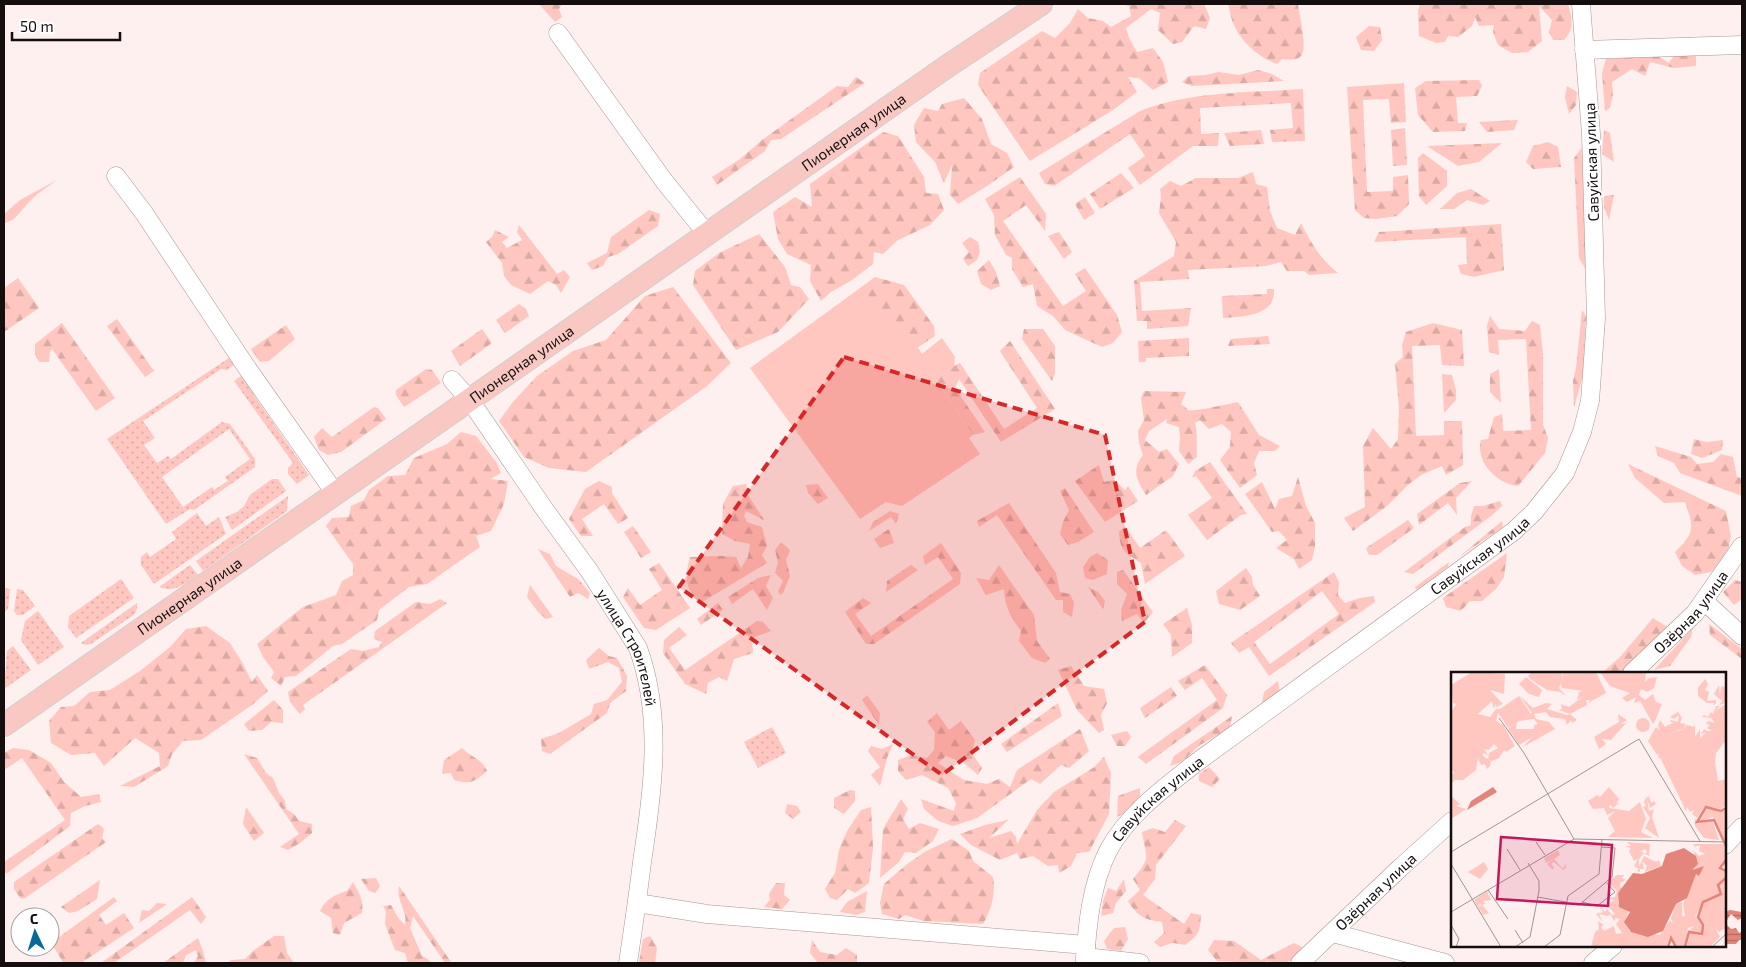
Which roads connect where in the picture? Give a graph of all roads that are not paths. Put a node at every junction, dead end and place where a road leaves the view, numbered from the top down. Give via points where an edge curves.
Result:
1 (1041, 4) edge
2 (1581, 4) edge
3 (558, 33) dead end
4 (1742, 45) edge
5 (1584, 50) junction
6 (116, 176) dead end
7 (707, 234) junction
8 (452, 380) dead end
9 (469, 398) junction
10 (335, 493) junction
11 (1742, 546) edge
12 (1704, 602) junction
13 (1742, 636) edge
14 (1633, 672) edge
15 (4, 725) edge
16 (1451, 822) edge
17 (1742, 827) edge
18 (1726, 844) edge
19 (636, 903) junction
20 (1333, 933) junction
21 (1612, 947) edge
22 (1085, 955) edge
23 (628, 963) edge
24 (1140, 963) edge
25 (1300, 963) edge
26 (1445, 963) edge
27 (1593, 963) edge

1 - 7 main road, Пионерная улица
2 - 5 street, Савуйская улица
3 - 7 street via 664,181
4 - 5 street
5 - 22 street, Савуйская улица via 1591,134 1596,318 1590,401 1582,432 1565,473 1514,531 1197,762 1130,820 1108,850 1098,876
6 - 10 street
7 - 9 main road, Пионерная улица
8 - 9 street, улица Строителей
9 - 10 main road, Пионерная улица
9 - 19 street, улица Строителей via 590,572 638,648 651,701 654,730 650,808
10 - 15 main road, Пионерная улица
11 - 12 street, Озёрная улица
12 - 13 street
12 - 14 street, Озёрная улица
16 - 20 street, Озёрная улица
17 - 18 street
19 - 22 street via 707,914
19 - 23 street, улица Строителей
20 - 25 street, Озёрная улица
20 - 26 street
21 - 27 street
22 - 24 street

